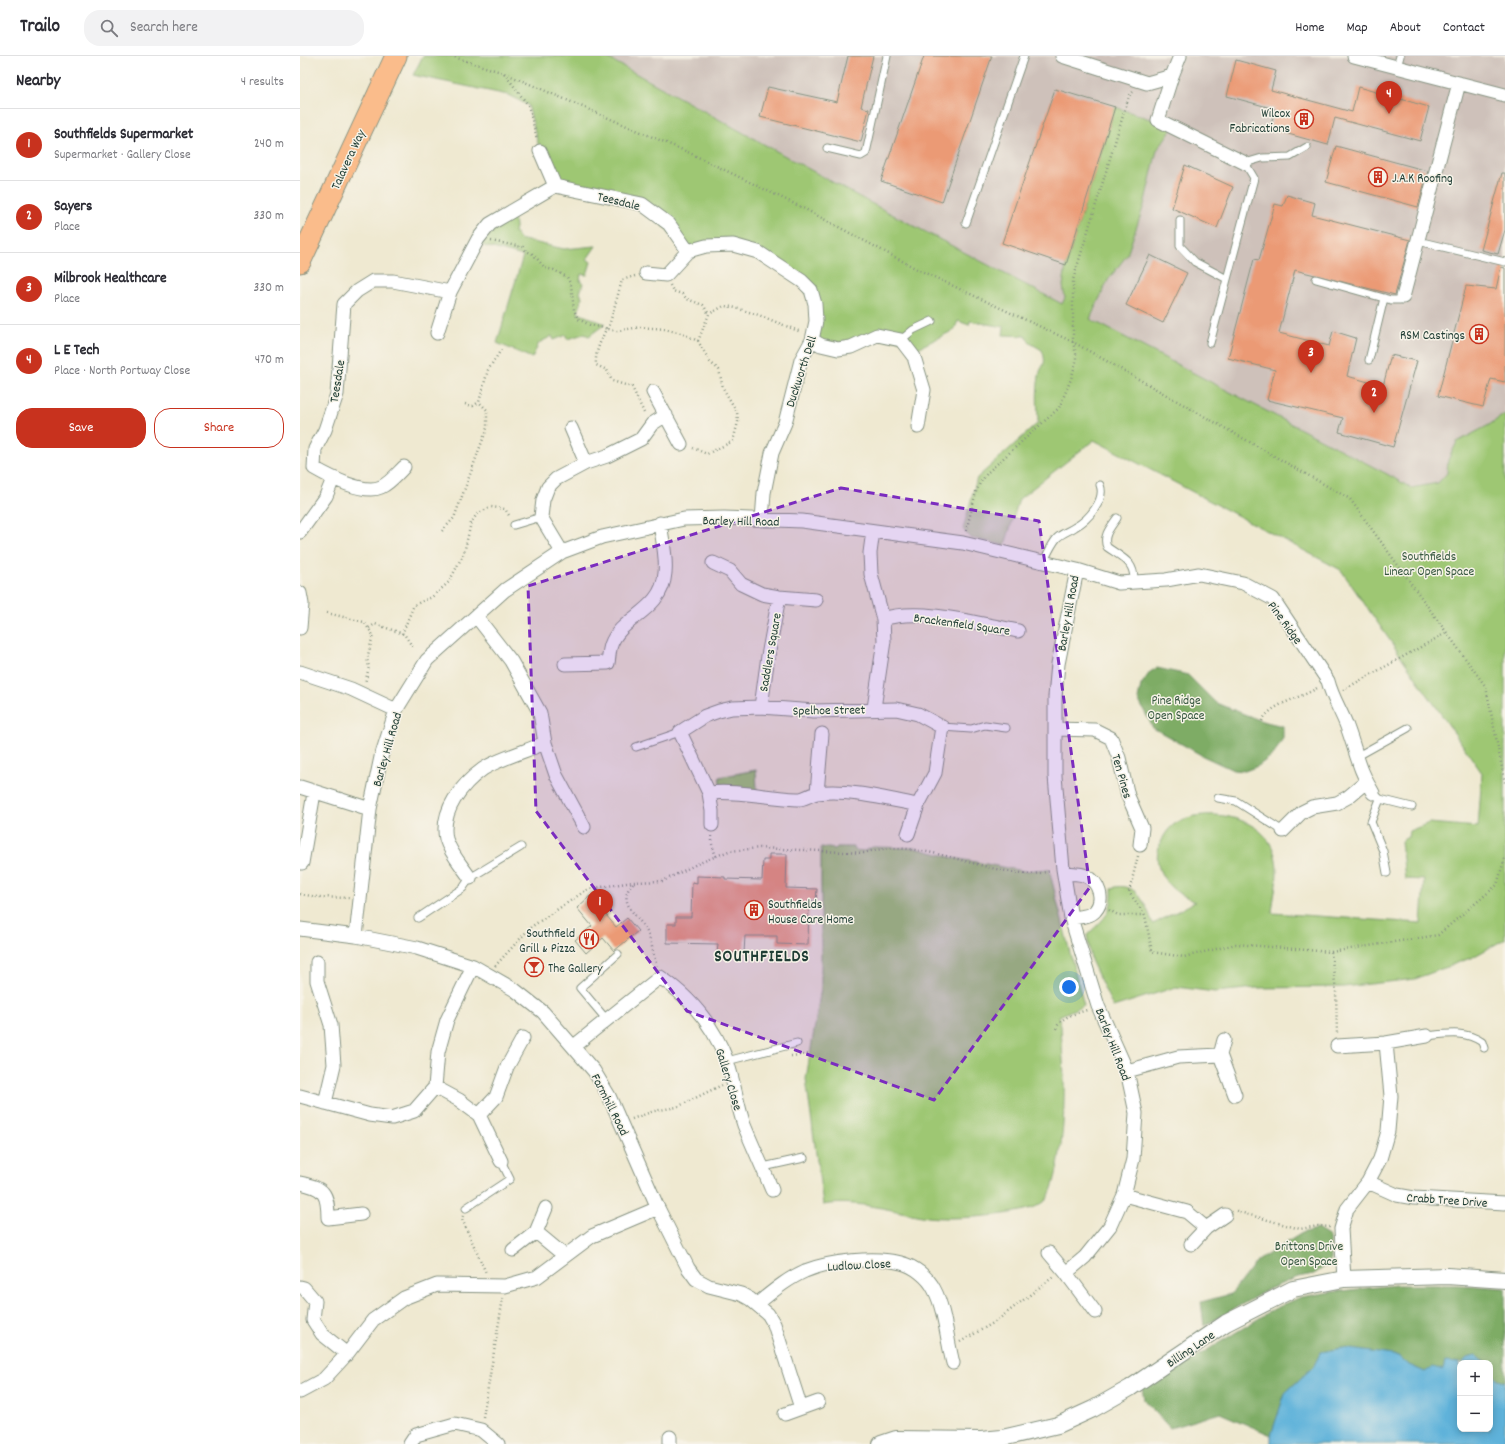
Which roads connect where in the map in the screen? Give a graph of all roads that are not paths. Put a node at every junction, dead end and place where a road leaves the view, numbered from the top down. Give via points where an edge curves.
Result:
1 (396, 56) edge
2 (887, 56) edge
3 (1024, 56) edge
4 (1062, 56) edge
5 (1180, 56) edge
6 (1354, 56) edge
7 (1399, 62) edge
8 (1172, 76) junction
9 (1458, 83) junction
10 (1505, 95) edge
11 (1306, 147) dead end
12 (827, 148) dead end
13 (540, 151) road end
14 (1245, 163) junction
15 (555, 186) junction
16 (1180, 220) dead end
17 (966, 222) dead end
18 (1418, 241) junction
19 (688, 251) junction
20 (300, 262) edge
21 (1505, 262) edge
22 (646, 273) road end
23 (1227, 279) junction
24 (1316, 279) dead end
25 (450, 292) junction
26 (1404, 297) joint
27 (1384, 298) junction
28 (932, 321) dead end
29 (437, 333) dead end
30 (813, 338) junction
31 (901, 340) junction
32 (1210, 343) dead end
33 (1369, 360) dead end
34 (653, 392) dead end
35 (666, 415) junction
36 (918, 427) dead end
37 (571, 428) dead end
38 (681, 444) road end
39 (586, 463) junction
40 (404, 466) dead end
41 (333, 479) junction
42 (1100, 485) dead end
43 (541, 517) junction
44 (1117, 518) dead end
45 (762, 520) junction
46 (660, 523) junction
47 (514, 525) road end
48 (873, 531) junction
49 (300, 532) edge
50 (562, 552) junction
51 (714, 563) dead end
52 (1043, 563) junction
53 (1077, 570) junction
54 (1134, 582) junction
55 (300, 593) edge
56 (779, 597) junction
57 (816, 600) dead end
58 (476, 616) junction
59 (883, 619) junction
60 (300, 628) edge
61 (1018, 631) dead end
62 (565, 664) dead end
63 (300, 672) edge
64 (761, 707) junction
65 (874, 708) junction
66 (396, 710) junction
67 (942, 727) junction
68 (1006, 728) dead end
69 (1408, 728) dead end
70 (1055, 729) junction
71 (680, 732) junction
72 (822, 734) dead end
73 (545, 743) junction
74 (636, 747) dead end
75 (1356, 757) junction
76 (300, 787) edge
77 (1373, 791) junction
78 (314, 793) junction
79 (708, 793) junction
80 (817, 793) junction
81 (1218, 798) dead end
82 (918, 805) junction
83 (1412, 807) dead end
84 (370, 809) junction
85 (712, 825) road end
86 (584, 827) dead end
87 (1283, 831) joint
88 (908, 834) dead end
89 (1140, 845) road end
90 (521, 846) dead end
91 (302, 863) dead end
92 (1063, 871) junction
93 (1387, 873) dead end
94 (470, 878) junction
95 (418, 918) dead end
96 (1071, 918) junction
97 (300, 929) edge
98 (356, 936) junction
99 (618, 954) dead end
100 (318, 962) dead end
101 (473, 966) junction
102 (606, 1018) junction
103 (1427, 1036) joint
104 (523, 1038) dead end
105 (1224, 1040) dead end
106 (797, 1042) dead end
107 (1386, 1043) junction
108 (574, 1046) junction
109 (1337, 1046) road end
110 (1484, 1048) dead end
111 (1220, 1055) junction
112 (728, 1067) junction
113 (1127, 1071) junction
114 (435, 1087) junction
115 (1235, 1095) dead end
116 (300, 1096) edge
117 (325, 1103) junction
118 (479, 1115) junction
119 (804, 1158) dead end
120 (502, 1161) joint
121 (763, 1167) junction
122 (1368, 1182) junction
123 (300, 1183) edge
124 (772, 1190) dead end
125 (1124, 1195) junction
126 (1505, 1203) edge
127 (466, 1208) road end
128 (546, 1208) dead end
129 (658, 1208) junction
130 (361, 1214) dead end
131 (1225, 1215) road end
132 (1206, 1228) junction
133 (536, 1232) junction
134 (1191, 1244) dead end
135 (513, 1250) dead end
136 (1049, 1253) dead end
137 (565, 1256) junction
138 (1066, 1273) junction
139 (1344, 1279) junction
140 (1505, 1280) edge
141 (300, 1287) edge
142 (757, 1304) junction
143 (1095, 1312) dead end
144 (347, 1354) junction
145 (953, 1363) dead end
146 (300, 1392) edge
147 (818, 1402) dead end
148 (801, 1408) junction
149 (785, 1414) dead end
150 (410, 1444) edge
151 (498, 1444) edge
152 (881, 1444) edge

1 - 20 main road, Talavera Way
2 - 12 lane via 866,153 861,156
3 - 17 lane
4 - 8 street via 1147,82
5 - 8 street
6 - 7 street
7 - 9 street
8 - 14 street via 1158,120
9 - 10 street
9 - 18 street
11 - 14 lane via 1290,157 1262,158
13 - 15 street
14 - 23 lane via 1254,178
15 - 19 street, Teesdale via 642,204 669,224
15 - 25 street via 490,224 479,238
16 - 23 lane via 1180,246 1195,262
18 - 21 lane
18 - 26 street
19 - 22 street via 666,275
19 - 30 street, Duckworth Dell via 706,246 733,245 758,252 802,281 811,290 815,304
23 - 32 lane
24 - 27 lane
25 - 29 street
25 - 41 street, Teesdale via 394,280 373,281 357,291 344,304 337,394 325,430 315,449 314,468
26 - 27 lane via 1395,301
27 - 33 lane
28 - 31 lane
30 - 31 street via 821,345 838,349 877,335
30 - 45 street, Duckworth Dell via 801,360 785,423 772,453 764,493
31 - 36 street via 914,357 924,390
34 - 35 street
35 - 38 street
35 - 39 street via 650,426 641,439
37 - 39 street
39 - 43 street via 556,479 548,487
40 - 41 street, Teesdale via 380,488 361,488
41 - 49 street via 326,496
42 - 52 lane via 1101,496 1095,508 1084,520 1056,539
43 - 47 lane
43 - 50 street
44 - 54 lane via 1106,535 1105,542 1107,547 1131,565
45 - 46 street, Barley Hill Road via 684,519
45 - 48 street, Barley Hill Road via 802,521
46 - 50 street, Barley Hill Road via 602,536
46 - 62 street via 665,573 661,589 652,604 619,631 611,644 608,663
48 - 52 street, Barley Hill Road via 963,543
48 - 59 street, Spelhoe Street via 871,574
50 - 58 street, Barley Hill Road via 505,590
51 - 56 street, Saddlers Square via 730,571 741,584 762,594
52 - 53 street, Barley Hill Road
53 - 54 street, Pine Ridge via 1119,583
53 - 70 street, Barley Hill Road via 1058,664
54 - 75 street, Pine Ridge via 1199,574 1242,583 1273,599 1328,681
55 - 60 street
56 - 57 street, Saddlers Square
56 - 64 street, Saddlers Square
58 - 66 street, Barley Hill Road via 427,660
58 - 73 street via 511,661 528,688 540,713
59 - 61 street, Brackenfield Square via 911,615 929,616
59 - 65 street, Spelhoe Street via 884,641
63 - 66 street via 362,694
64 - 65 street, Spelhoe Street via 814,711
64 - 71 street, Spelhoe Street via 719,711 705,716
65 - 67 street via 918,714
66 - 84 street, Barley Hill Road
67 - 68 lane
67 - 82 street via 935,773
69 - 75 lane
70 - 89 street, Ten Pines via 1095,730 1111,738 1119,758 1128,796 1142,828
70 - 92 street, Barley Hill Road via 1055,776
71 - 74 lane, Spelhoe Street
71 - 79 street
72 - 80 street
73 - 86 street via 556,775
73 - 94 street via 484,768 466,784 451,804 446,823 446,839
75 - 77 street, Pine Ridge
76 - 78 street
77 - 83 lane
77 - 87 street via 1348,797 1337,803 1312,807 1302,812
77 - 93 lane via 1370,822 1383,852
78 - 84 street
78 - 91 street
79 - 80 street via 734,791 771,798 800,799
79 - 85 street
80 - 82 street via 862,794
81 - 87 lane via 1236,801
82 - 88 street
84 - 98 street, Barley Hill Road
90 - 94 lane
92 - 96 street, Barley Hill Road
92 - 96 street via 1086,876 1099,889 1100,896 1095,911
94 - 95 lane via 463,888
96 - 113 street, Barley Hill Road via 1098,1006
97 - 98 street, Farmhill Road
98 - 101 street, Farmhill Road via 417,948
99 - 102 lane via 580,988
100 - 117 street via 317,981 331,1025 334,1065
101 - 108 street, Farmhill Road via 515,990 543,1012
101 - 114 street via 447,1020 438,1052
102 - 108 street
102 - 112 street, Gallery Close via 660,976 681,992 702,1015 716,1038
103 - 107 street
103 - 110 lane via 1459,1033 1475,1037 1482,1042
104 - 118 street via 507,1067 496,1097
105 - 111 street
106 - 112 lane
107 - 109 street
107 - 122 street via 1391,1096 1388,1130 1380,1159
108 - 129 street, Farmhill Road via 594,1071 609,1096
111 - 113 street via 1178,1057
111 - 115 street
112 - 121 street, Gallery Close via 745,1126
113 - 125 street, Barley Hill Road via 1136,1113 1133,1160
114 - 117 street via 414,1111 392,1118
114 - 118 street
116 - 117 street
118 - 120 street
119 - 121 lane
120 - 127 lane via 510,1179
121 - 124 street, Gallery Close
122 - 126 street, Crabb Tree Drive via 1397,1195 1414,1198
122 - 139 street via 1347,1209 1341,1229
123 - 130 street via 317,1187 325,1193 328,1201 328,1218
125 - 132 street via 1187,1212
125 - 138 street, Barley Hill Road via 1110,1226 1085,1257
128 - 133 street
129 - 137 street via 592,1236
129 - 142 street, Farmhill Road via 681,1258 696,1279 710,1286 741,1294
131 - 132 street
132 - 134 street
133 - 135 street
133 - 137 street
136 - 138 street
137 - 144 street via 537,1277 505,1286 437,1285 404,1298 373,1320
138 - 143 street
139 - 140 street, Billing Lane via 1447,1276
139 - 152 street, Billing Lane via 1293,1289 1226,1323 1093,1410 1058,1424 1002,1438 896,1439
141 - 144 street via 304,1288 316,1302 313,1320 322,1334
142 - 145 street, Ludlow Close via 785,1282 823,1265 880,1261 903,1263 916,1270 934,1289 940,1302
142 - 148 street, Farmhill Road via 774,1324
144 - 146 street via 324,1379
147 - 148 street
148 - 149 street
150 - 151 street via 416,1435 454,1424 481,1430

